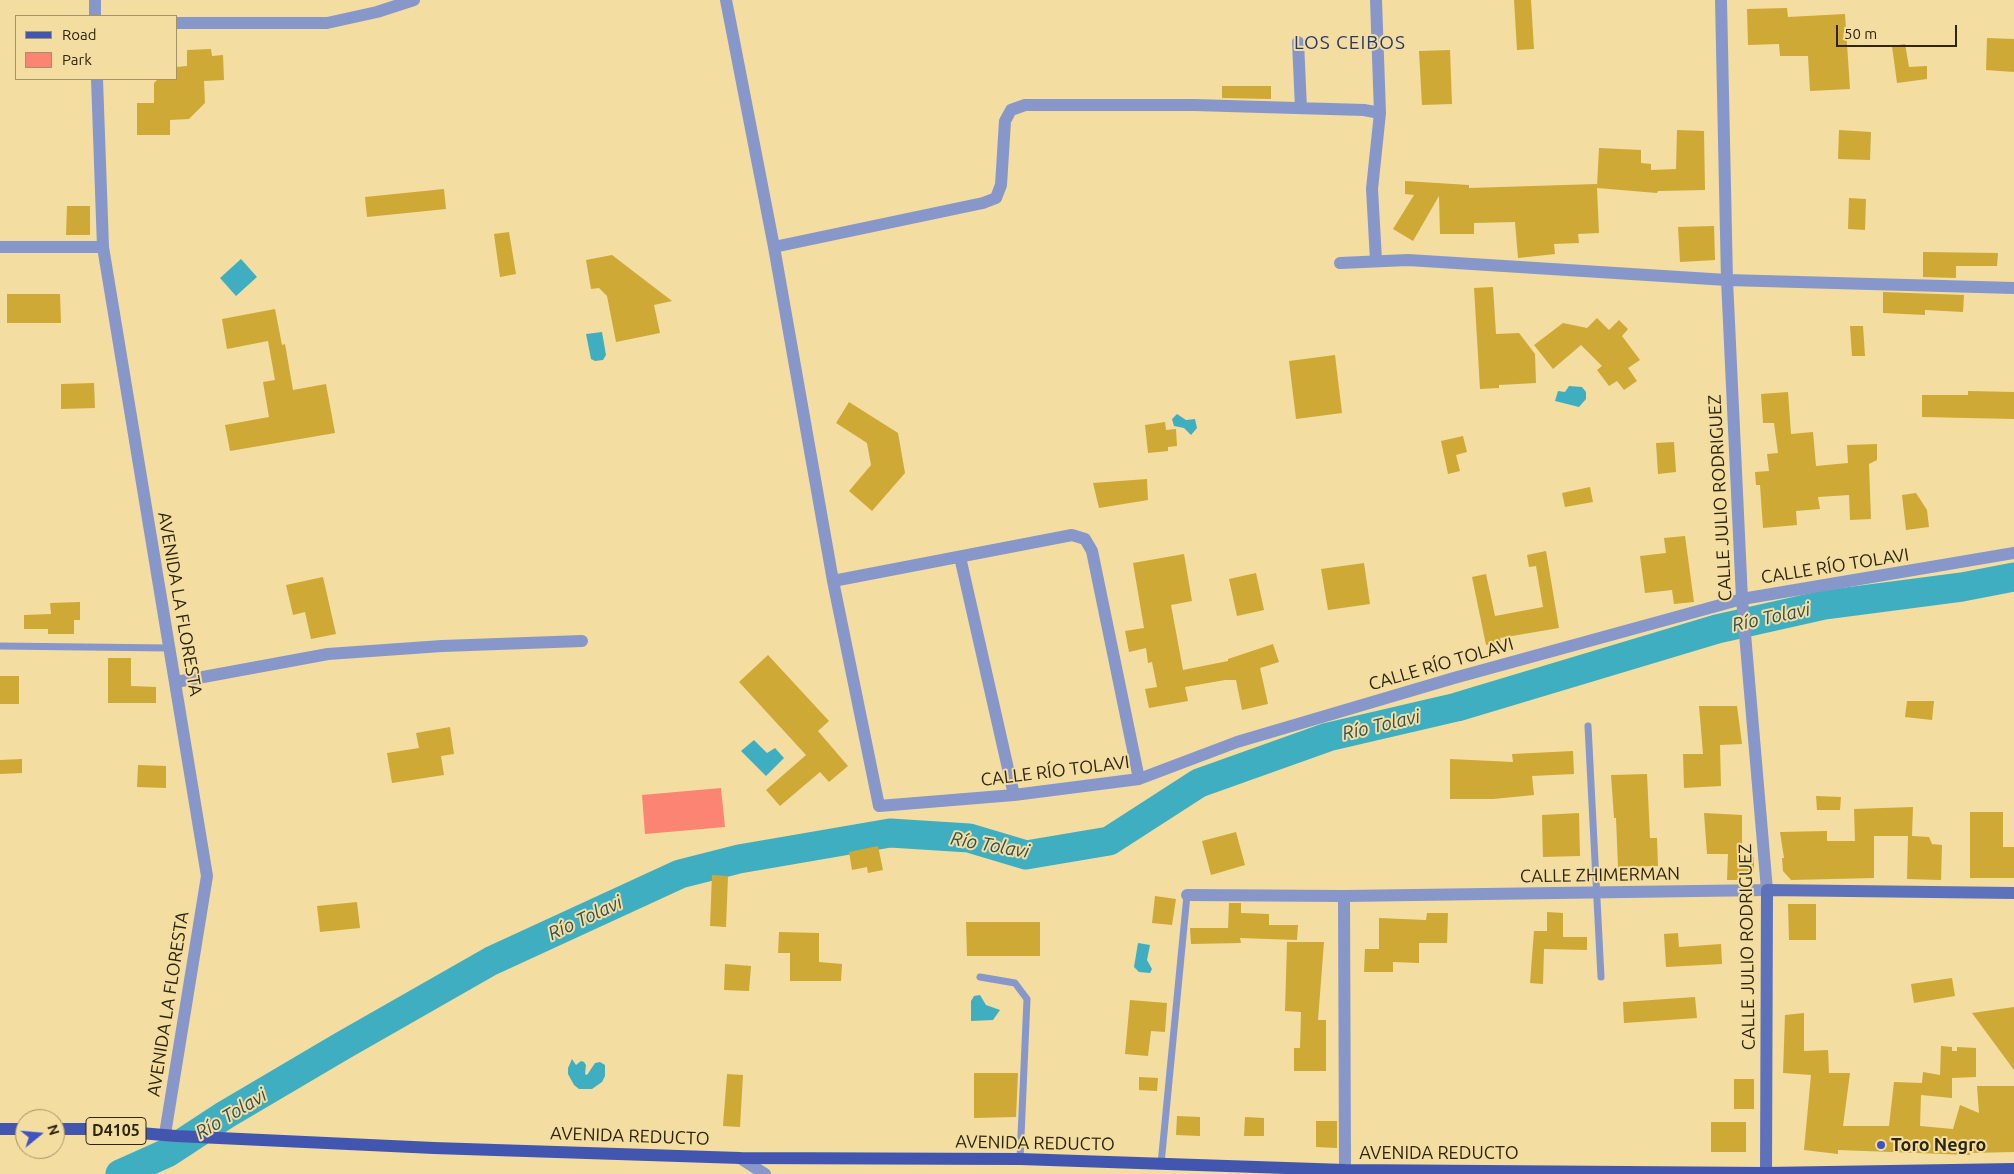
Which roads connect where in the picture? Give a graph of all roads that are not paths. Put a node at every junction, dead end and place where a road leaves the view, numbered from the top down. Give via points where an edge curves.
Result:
1 (95, 0) edge
2 (414, 0) edge
3 (726, 0) edge
4 (1376, 0) edge
5 (1721, 0) edge
6 (95, 15) edge
7 (178, 23) edge
8 (1298, 42) dead end
9 (97, 80) edge
10 (1301, 108) junction
11 (1380, 113) junction
12 (0, 247) edge
13 (103, 247) junction
14 (774, 247) junction
15 (1376, 260) junction
16 (1340, 263) dead end
17 (1727, 280) junction
18 (2014, 288) edge
19 (2014, 552) edge
20 (960, 557) junction
21 (833, 581) junction
22 (1742, 599) junction
23 (582, 641) dead end
24 (0, 646) edge
25 (169, 648) junction
26 (176, 682) junction
27 (1588, 726) dead end
28 (1139, 779) junction
29 (1014, 795) junction
30 (1767, 890) junction
31 (1598, 892) junction
32 (2014, 893) edge
33 (1187, 895) joint
34 (1344, 896) junction
35 (1601, 977) dead end
36 (980, 978) dead end
37 (0, 1129) edge
38 (15, 1129) edge
39 (65, 1130) edge
40 (171, 1135) junction
41 (740, 1158) junction
42 (1020, 1159) junction
43 (1161, 1164) junction
44 (2014, 1169) edge
45 (1345, 1170) junction
46 (765, 1174) edge
47 (1766, 1174) edge

1 - 6 street
2 - 7 street via 327,23
3 - 14 street
4 - 11 street
5 - 17 street, CALLE JULIO RODRIGUEZ
8 - 10 street
9 - 13 street, AVENIDA LA FLORESTA
10 - 11 street
10 - 14 street via 1024,105 1011,110 1004,121 1002,185 996,198
11 - 15 street via 1372,189
12 - 13 street
13 - 25 street, AVENIDA LA FLORESTA
14 - 21 street
15 - 16 street
15 - 17 street
17 - 18 street
17 - 22 street, CALLE JULIO RODRIGUEZ
19 - 22 street, CALLE RÍO TOLAVI
20 - 21 street
20 - 28 street via 1072,535 1085,539 1092,551
20 - 29 street
21 - 29 street, CALLE RÍO TOLAVI via 879,806
22 - 28 street, CALLE RÍO TOLAVI via 1237,742
22 - 30 street, CALLE JULIO RODRIGUEZ
23 - 26 street via 328,654
24 - 25 lane
25 - 26 street, AVENIDA LA FLORESTA
26 - 40 street, AVENIDA LA FLORESTA via 207,876
27 - 31 lane
28 - 29 street, CALLE RÍO TOLAVI
30 - 31 street, CALLE ZHIMERMAN
30 - 32 main road, CALLE ZHIMERMAN
30 - 47 main road, CALLE JULIO RODRIGUEZ
31 - 34 street, CALLE ZHIMERMAN
31 - 35 lane
33 - 34 street, CALLE ZHIMERMAN
33 - 43 lane
34 - 45 street
36 - 42 lane via 1015,982 1027,999
37 - 38 main road
39 - 40 main road, AVENIDA REDUCTO / D4105
40 - 41 main road, AVENIDA REDUCTO / D4105
41 - 42 main road, AVENIDA REDUCTO / D4105
41 - 46 street
42 - 43 main road, AVENIDA REDUCTO / D4105
43 - 45 main road, AVENIDA REDUCTO / D4105
44 - 47 main road, AVENIDA REDUCTO / D4105
45 - 47 main road, AVENIDA REDUCTO / D4105

